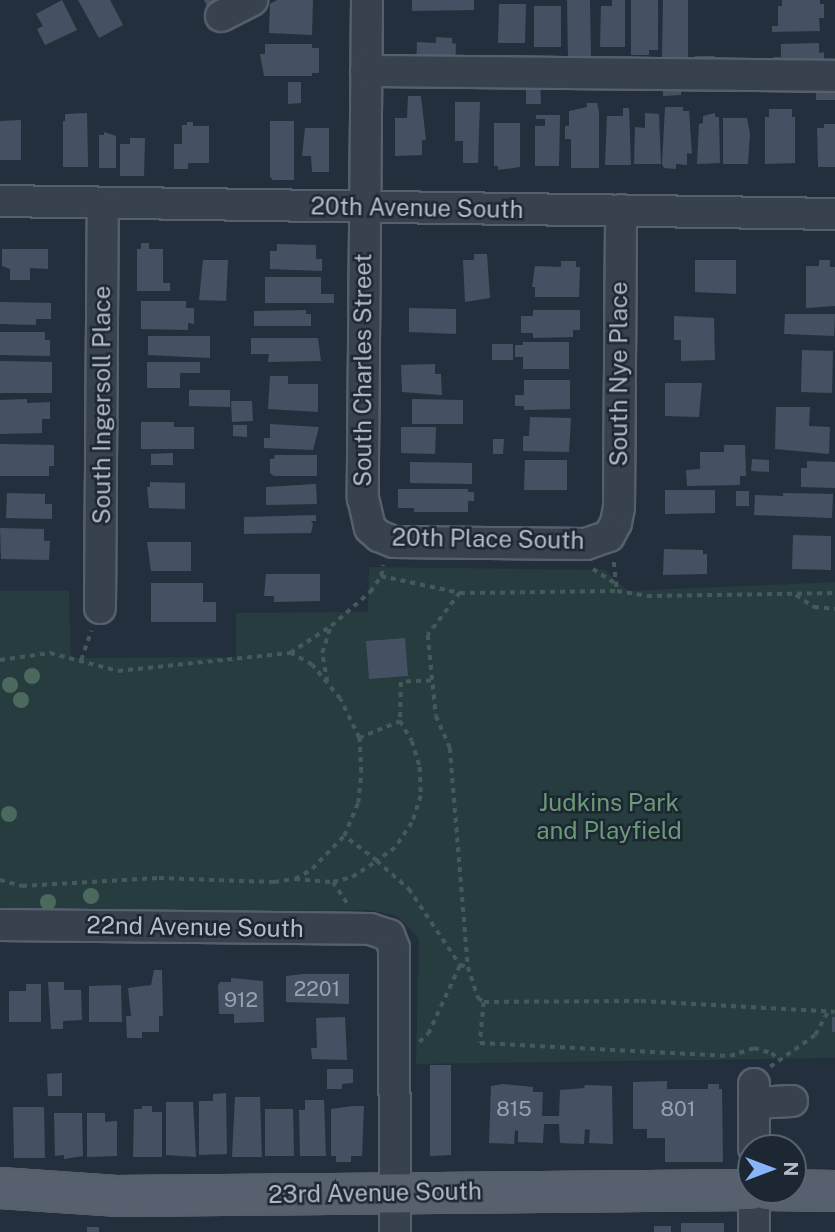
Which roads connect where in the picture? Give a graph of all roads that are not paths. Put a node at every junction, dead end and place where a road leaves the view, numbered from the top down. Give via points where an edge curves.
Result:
1 (252, 0) edge
2 (367, 0) edge
3 (221, 16) dead end
4 (366, 71) junction
5 (835, 76) edge
6 (0, 201) edge
7 (103, 202) junction
8 (364, 207) junction
9 (621, 210) junction
10 (835, 214) edge
11 (370, 528) joint
12 (611, 547) joint
13 (96, 619) road end
14 (0, 926) edge
15 (792, 1101) dead end
16 (754, 1134) edge
17 (0, 1188) edge
18 (737, 1190) edge
19 (807, 1191) edge
20 (835, 1191) edge
21 (396, 1192) junction
22 (753, 1204) edge
23 (395, 1232) edge
24 (754, 1232) edge

1 - 3 street
2 - 4 street, South Charles Street
4 - 5 street
4 - 8 street, South Charles Street
6 - 7 street, 20th Avenue South
7 - 8 street, 20th Avenue South
7 - 13 street, South Ingersoll Place
8 - 9 street, 20th Avenue South
8 - 11 street, South Charles Street via 363,498
9 - 10 street, 20th Avenue South
9 - 12 street, South Nye Place via 619,508
11 - 12 street, 20th Place South via 394,542
14 - 21 street, 22nd Avenue South via 370,929 389,936 394,948
15 - 16 street via 754,1093
17 - 21 main road, 23rd Avenue South via 116,1196
18 - 21 main road, 23rd Avenue South
19 - 20 main road
21 - 23 street
22 - 24 street

